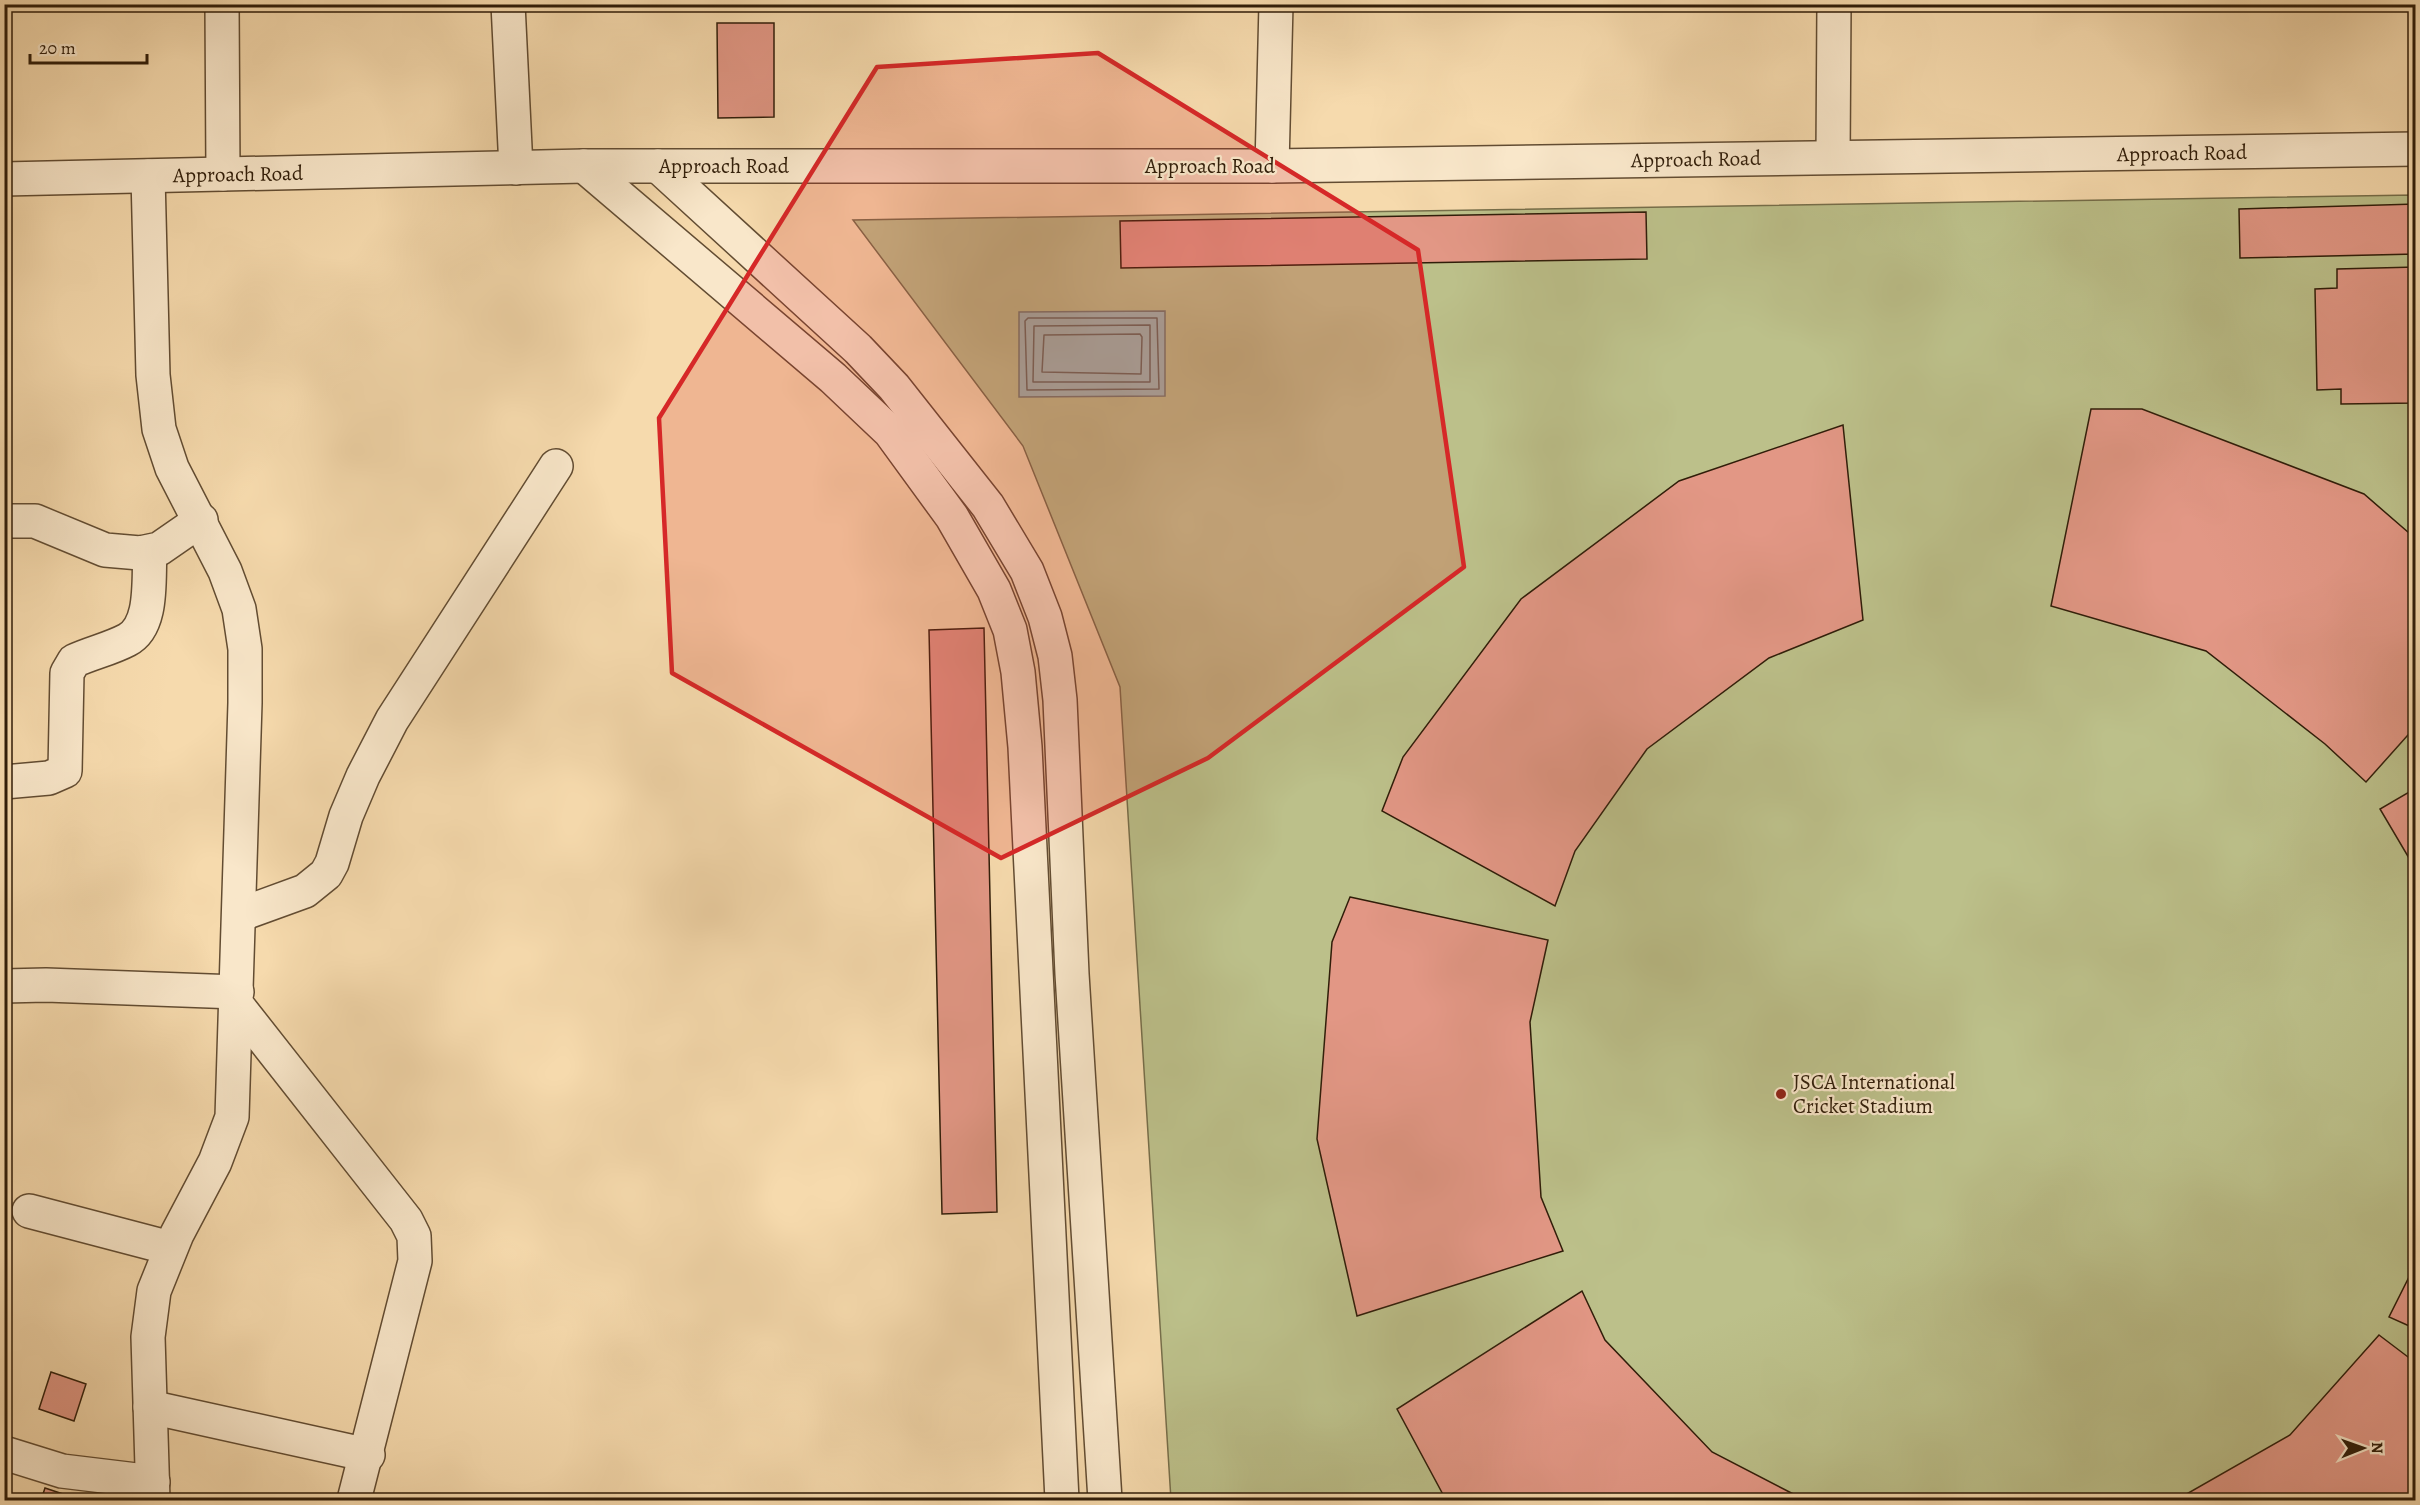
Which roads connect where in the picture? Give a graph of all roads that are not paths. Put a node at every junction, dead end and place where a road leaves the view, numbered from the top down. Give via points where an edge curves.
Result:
1 (222, 4) edge
2 (508, 4) edge
3 (1276, 4) edge
4 (1834, 4) edge
5 (2415, 149) edge
6 (1833, 157) junction
7 (584, 166) junction
8 (658, 166) junction
9 (1272, 166) junction
10 (516, 168) junction
11 (222, 174) junction
12 (148, 176) junction
13 (4, 179) edge
14 (556, 466) dead end
15 (201, 520) junction
16 (4, 521) edge
17 (150, 552) junction
18 (4, 782) edge
19 (239, 915) junction
20 (4, 986) edge
21 (237, 999) junction
22 (29, 1212) dead end
23 (170, 1248) junction
24 (150, 1407) junction
25 (4, 1453) edge
26 (368, 1455) junction
27 (153, 1491) edge
28 (354, 1500) edge
29 (1062, 1500) edge
30 (1105, 1500) edge

1 - 11 street
2 - 10 street
3 - 9 street
4 - 6 street
5 - 6 street, Approach Road
6 - 9 street, Approach Road
7 - 8 street, Approach Road
7 - 10 street, Approach Road
7 - 29 street via 833,378 890,432 952,517 994,590 1010,630 1025,747
8 - 9 street, Approach Road
8 - 30 street via 858,349 894,387 988,506 1027,571 1045,617 1056,656 1060,700 1073,985
10 - 11 street, Approach Road
11 - 12 street, Approach Road
12 - 13 street, Approach Road
12 - 15 street via 155,407 164,449
14 - 19 street via 392,720 363,776 326,874 305,891
15 - 17 street
15 - 19 street via 239,609 245,649
16 - 17 street via 44,524 105,550
17 - 18 street via 145,612 137,633 69,666 65,771 49,778
19 - 21 street
20 - 21 street via 46,984
21 - 23 street via 232,1117 215,1162
21 - 26 street via 406,1220 414,1236 415,1261
22 - 23 street
23 - 24 street via 150,1312
24 - 26 street
24 - 27 street
25 - 27 street via 62,1471
26 - 28 street

